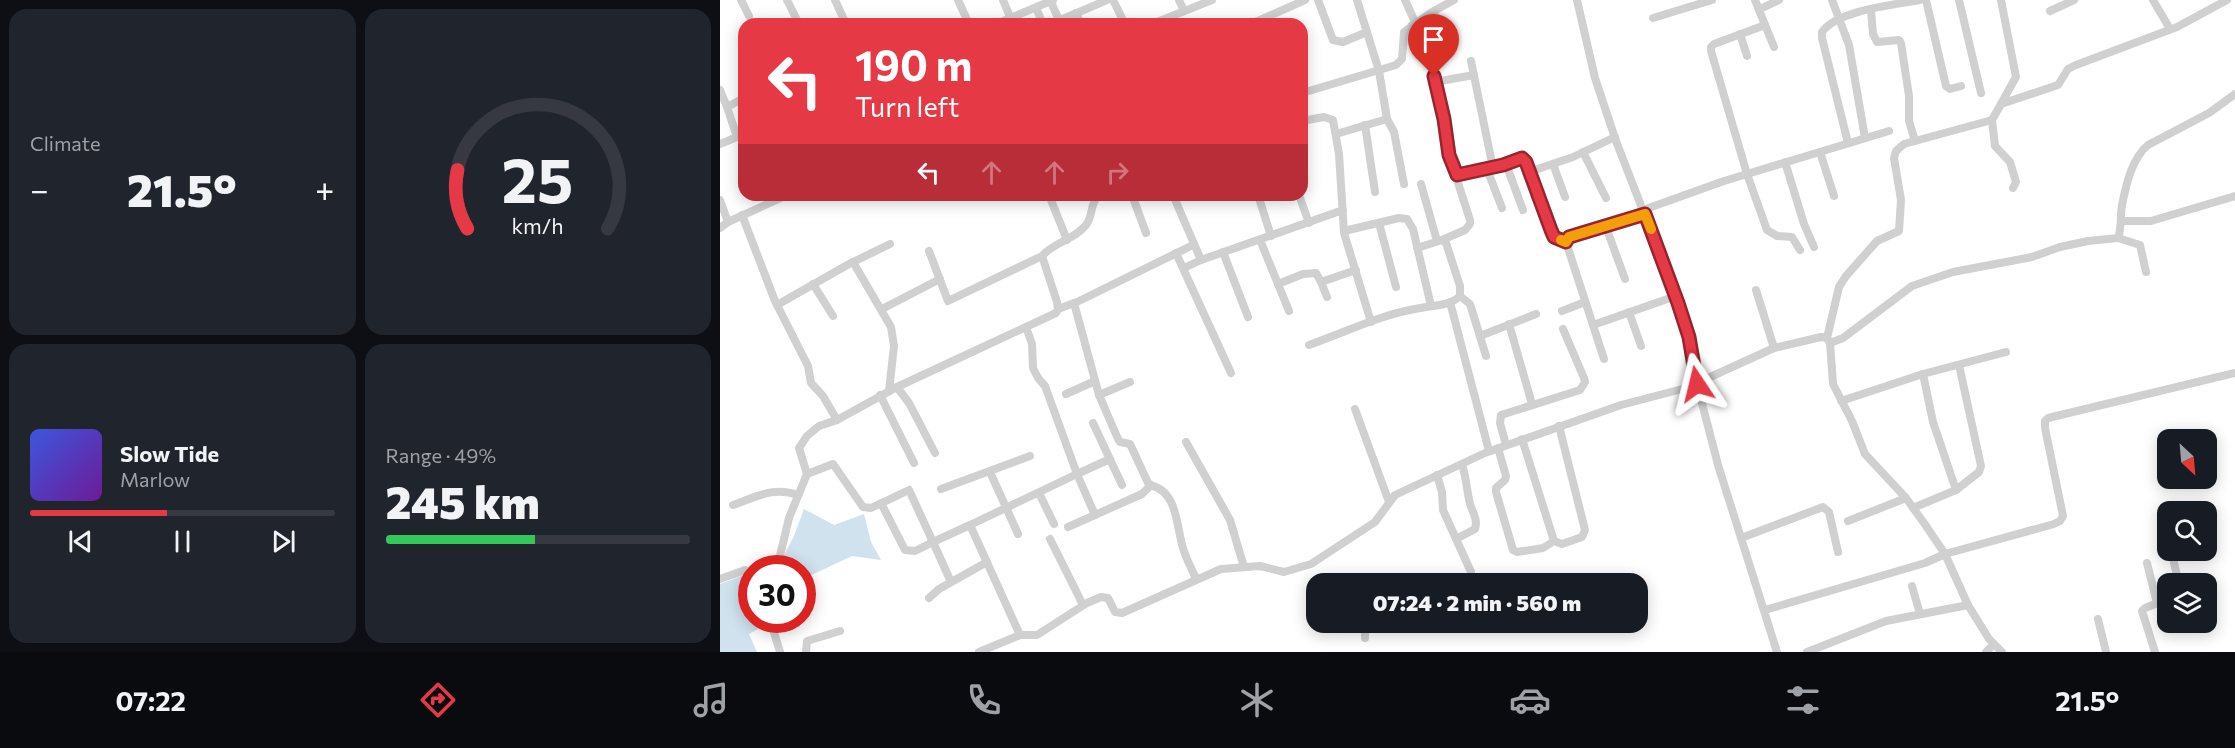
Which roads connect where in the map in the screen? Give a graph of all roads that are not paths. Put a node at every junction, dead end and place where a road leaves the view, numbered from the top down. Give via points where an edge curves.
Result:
1 (741, 0) edge
2 (788, 0) edge
3 (835, 0) edge
4 (958, 0) edge
5 (1003, 0) edge
6 (1051, 0) edge
7 (1080, 0) edge
8 (1107, 0) edge
9 (1113, 0) edge
10 (1179, 0) edge
11 (1212, 0) edge
12 (1305, 0) edge
13 (1318, 0) edge
14 (1357, 0) edge
15 (1405, 0) edge
16 (1454, 0) edge
17 (1577, 0) edge
18 (1712, 0) edge
19 (1755, 0) edge
20 (1779, 0) edge
21 (1832, 0) edge
22 (1920, 0) edge
23 (1926, 0) edge
24 (1959, 0) edge
25 (2001, 0) edge
26 (2074, 0) edge
27 (2153, 0) edge
28 (2227, 0) edge
29 (1910, 1) edge
30 (1036, 8) junction
31 (1085, 9) junction
32 (1760, 9) junction
33 (1870, 10) junction
34 (1184, 11) junction
35 (2050, 11) dead end
36 (1076, 13) junction
37 (749, 16) dead end
38 (796, 18) edge
39 (843, 18) edge
40 (966, 18) edge
41 (1011, 18) edge
42 (1018, 18) edge
43 (1040, 18) edge
44 (1054, 18) edge
45 (1064, 18) edge
46 (1078, 18) edge
47 (1122, 18) edge
48 (1167, 18) edge
49 (1264, 18) edge
50 (1653, 18) dead end
51 (1840, 19) junction
52 (1414, 24) junction
53 (1766, 25) junction
54 (2170, 29) junction
55 (1368, 33) junction
56 (1740, 34) junction
57 (1774, 47) dead end
58 (1748, 56) dead end
59 (1471, 61) dead end
60 (1379, 71) junction
61 (1474, 75) junction
62 (1436, 82) junction
63 (1961, 86) dead end
64 (720, 90) edge
65 (1308, 91) edge
66 (1981, 93) dead end
67 (2235, 94) edge
68 (738, 101) edge
69 (2001, 104) junction
70 (727, 106) junction
71 (1387, 119) junction
72 (1308, 120) edge
73 (1992, 120) junction
74 (1365, 125) junction
75 (1889, 131) dead end
76 (1336, 134) junction
77 (1615, 137) junction
78 (1865, 138) junction
79 (1915, 141) junction
80 (1848, 143) junction
81 (720, 144) edge
82 (1583, 152) junction
83 (1820, 152) junction
84 (1785, 162) junction
85 (1506, 164) junction
86 (1553, 164) junction
87 (1490, 169) junction
88 (1529, 172) junction
89 (1747, 174) junction
90 (1457, 175) junction
91 (1404, 184) dead end
92 (1421, 184) dead end
93 (2013, 188) dead end
94 (1376, 192) dead end
95 (1834, 196) dead end
96 (2235, 196) edge
97 (1565, 197) dead end
98 (1606, 198) dead end
99 (720, 200) edge
100 (774, 201) edge
101 (1051, 201) edge
102 (1094, 201) edge
103 (1134, 201) edge
104 (1175, 201) edge
105 (1260, 201) edge
106 (1301, 201) edge
107 (1502, 208) dead end
108 (1343, 210) junction
109 (1523, 210) dead end
110 (1644, 212) junction
111 (742, 215) junction
112 (2121, 221) junction
113 (728, 222) junction
114 (1309, 223) junction
115 (1379, 223) junction
116 (1606, 227) junction
117 (720, 228) edge
118 (1344, 231) junction
119 (1146, 232) dead end
120 (1271, 236) junction
121 (2118, 238) junction
122 (1067, 240) junction
123 (1260, 240) junction
124 (1439, 241) junction
125 (1566, 242) junction
126 (890, 244) dead end
127 (1193, 245) junction
128 (1814, 247) dead end
129 (1417, 248) junction
130 (1800, 250) dead end
131 (929, 251) dead end
132 (1223, 252) junction
133 (1176, 253) junction
134 (1042, 256) junction
135 (1201, 260) junction
136 (853, 262) junction
137 (1184, 268) junction
138 (1356, 270) junction
139 (2146, 272) dead end
140 (940, 279) junction
141 (1625, 279) dead end
142 (1321, 282) junction
143 (813, 284) junction
144 (1278, 285) junction
145 (1395, 287) dead end
146 (1756, 290) dead end
147 (1460, 296) junction
148 (1676, 296) junction
149 (1327, 297) dead end
150 (1450, 302) junction
151 (1585, 302) junction
152 (1074, 303) junction
153 (777, 305) junction
154 (1431, 306) junction
155 (882, 309) junction
156 (1058, 309) junction
157 (1288, 310) dead end
158 (1562, 311) dead end
159 (1629, 312) junction
160 (1536, 314) dead end
161 (833, 316) dead end
162 (1248, 317) dead end
163 (1371, 322) junction
164 (1509, 324) junction
165 (1593, 325) junction
166 (1026, 327) junction
167 (1563, 329) dead end
168 (1480, 336) junction
169 (1829, 340) junction
170 (1309, 345) dead end
171 (1641, 346) dead end
172 (1774, 348) junction
173 (2006, 352) dead end
174 (1486, 356) dead end
175 (1604, 359) dead end
176 (1959, 365) junction
177 (1230, 373) dead end
178 (2235, 373) edge
179 (1923, 374) junction
180 (1095, 381) junction
181 (1131, 382) dead end
182 (1697, 384) junction
183 (897, 387) junction
184 (889, 391) junction
185 (1066, 394) dead end
186 (880, 395) junction
187 (1099, 395) junction
188 (1841, 400) junction
189 (1532, 404) junction
190 (1355, 410) dead end
191 (837, 420) junction
192 (1093, 423) dead end
193 (1558, 426) junction
194 (1522, 439) junction
195 (1186, 442) dead end
196 (1502, 447) junction
197 (1489, 451) junction
198 (935, 453) dead end
199 (1030, 456) dead end
200 (1110, 459) junction
201 (914, 463) dead end
202 (1462, 464) junction
203 (990, 472) junction
204 (807, 474) junction
205 (1077, 474) junction
206 (1437, 476) junction
207 (1122, 484) dead end
208 (1151, 485) junction
209 (941, 489) dead end
210 (1956, 490) junction
211 (1039, 493) junction
212 (798, 495) junction
213 (1906, 498) junction
214 (881, 502) junction
215 (1389, 502) junction
216 (733, 505) dead end
217 (1913, 507) junction
218 (1007, 509) junction
219 (1095, 515) junction
220 (1848, 521) dead end
221 (1054, 524) dead end
222 (970, 525) junction
223 (1068, 527) dead end
224 (1018, 534) dead end
225 (1742, 538) junction
226 (1050, 539) dead end
227 (1456, 539) junction
228 (1554, 541) junction
229 (933, 542) junction
230 (1838, 552) dead end
231 (1945, 554) junction
232 (780, 555) edge
233 (987, 562) junction
234 (2147, 563) dead end
235 (1244, 567) junction
236 (738, 573) edge
237 (1471, 573) edge
238 (720, 579) edge
239 (1196, 579) junction
240 (951, 582) junction
241 (1912, 586) dead end
242 (929, 598) dead end
243 (2157, 603) joint
244 (1083, 605) junction
245 (1968, 605) junction
246 (1765, 610) junction
247 (1920, 614) junction
248 (2098, 619) dead end
249 (840, 631) dead end
250 (774, 633) edge
251 (1365, 633) edge
252 (1020, 635) junction
253 (1365, 638) dead end
254 (1993, 645) junction
255 (780, 652) edge
256 (806, 652) edge
257 (979, 652) edge
258 (1777, 652) edge
259 (1808, 652) edge
260 (1986, 652) edge
261 (2002, 652) edge
262 (2106, 652) edge
263 (2155, 652) edge

1 - 37 street
2 - 38 street
3 - 39 street
4 - 40 street
5 - 41 street
6 - 30 street
6 - 44 street
7 - 31 street
8 - 31 street
9 - 47 street
10 - 34 street
11 - 34 street
12 - 49 street
13 - 55 street via 1333,40 1343,42
14 - 55 street
15 - 52 street
16 - 52 street
17 - 77 street via 1595,78
18 - 50 street
19 - 32 street
20 - 32 street
21 - 51 street
22 - 29 street
23 - 63 street via 1946,87
24 - 66 street
25 - 69 street via 2016,77
26 - 35 street
27 - 54 street
28 - 54 street
29 - 33 street
30 - 42 street
30 - 43 street
31 - 36 street
32 - 53 street
33 - 51 street
33 - 79 street via 1877,42 1901,43 1909,122
34 - 48 street
36 - 45 street
36 - 46 street
51 - 78 street via 1849,45
51 - 80 street via 1826,28 1822,38
52 - 60 street via 1404,32 1402,59
52 - 62 street
53 - 56 street
53 - 57 street
54 - 69 street via 2068,69 2058,86
55 - 60 street
56 - 58 street
56 - 89 street via 1714,44 1711,51
59 - 61 street
60 - 65 street
60 - 71 street
61 - 62 street
61 - 87 street
62 - 90 street via 1449,155
64 - 70 street
67 - 112 street via 2140,151
68 - 70 street
69 - 73 street
70 - 81 street via 737,137
71 - 74 street
71 - 91 street via 1394,132
72 - 76 street via 1330,118
73 - 79 street
73 - 93 street via 1995,146 2010,162 2016,182
74 - 76 street
74 - 94 street
75 - 78 street
76 - 108 street
77 - 82 street
77 - 110 street
78 - 80 street
79 - 169 street via 1900,147 1894,158 1901,200 1899,231 1877,241 1846,276 1837,295
80 - 83 street
82 - 86 street
82 - 98 street
83 - 84 street
83 - 95 street
84 - 89 street
84 - 128 street
85 - 87 street
85 - 88 street via 1522,158
85 - 109 street
86 - 88 street
86 - 97 street
87 - 90 street
87 - 107 street
88 - 125 street via 1554,237
89 - 110 street
89 - 130 street via 1767,230 1777,236 1792,237
90 - 124 street via 1470,224 1466,230
92 - 124 street
96 - 112 street via 2151,221
99 - 113 street
100 - 111 street
101 - 122 street
102 - 122 street via 1089,222
103 - 119 street
104 - 127 street
105 - 120 street
106 - 114 street
108 - 114 street
108 - 118 street
110 - 116 street
110 - 148 street
111 - 113 street
111 - 153 street
112 - 121 street
113 - 117 street
114 - 120 street
115 - 118 street
115 - 129 street via 1407,219
115 - 145 street
116 - 125 street via 1569,237
116 - 141 street
118 - 138 street
120 - 123 street
121 - 139 street via 2140,245
121 - 169 street via 2088,240 2032,257 1953,272 1912,286 1843,338
122 - 134 street
123 - 132 street
123 - 144 street
124 - 129 street
124 - 147 street via 1449,248
125 - 151 street
126 - 136 street
127 - 133 street
127 - 135 street
129 - 154 street
131 - 140 street
132 - 135 street
132 - 162 street
133 - 137 street
133 - 152 street
134 - 140 street via 948,301
134 - 156 street
135 - 137 street
136 - 143 street
136 - 155 street
137 - 177 street
138 - 142 street
138 - 163 street
140 - 155 street
142 - 144 street via 1312,272
142 - 149 street
143 - 153 street
143 - 161 street
144 - 157 street
146 - 172 street
147 - 150 street
147 - 168 street via 1470,304
148 - 159 street
148 - 182 street via 1689,337
150 - 154 street
150 - 197 street
151 - 158 street
151 - 165 street
152 - 156 street
152 - 180 street
153 - 191 street via 808,366 811,383
154 - 163 street
155 - 184 street via 891,327 894,346
156 - 166 street
159 - 165 street
159 - 171 street
160 - 164 street
163 - 170 street
164 - 168 street
164 - 189 street
165 - 175 street
166 - 183 street
166 - 205 street via 1032,344 1033,368 1045,386
167 - 189 street via 1584,378 1583,386
168 - 174 street
169 - 172 street via 1821,337
169 - 188 street via 1833,384
172 - 182 street
173 - 176 street
176 - 179 street
176 - 210 street via 1981,466 1976,476
178 - 231 street via 2048,418 2045,428 2062,511 2060,521
179 - 188 street
179 - 210 street via 1933,422
180 - 185 street
180 - 187 street
181 - 187 street
182 - 193 street
182 - 225 street
183 - 184 street
183 - 198 street
184 - 186 street
186 - 191 street
186 - 201 street
187 - 208 street via 1118,439 1130,444
188 - 213 street via 1865,454
189 - 196 street via 1499,418
190 - 215 street
191 - 204 street via 819,426 801,445 799,452
192 - 200 street
193 - 194 street
193 - 228 street via 1585,530 1582,537 1562,544
194 - 196 street
194 - 228 street
195 - 235 street via 1230,520
196 - 197 street
196 - 228 street via 1506,476 1496,492 1513,550 1543,548
197 - 202 street
199 - 203 street
200 - 205 street
200 - 207 street
202 - 206 street
202 - 227 street via 1477,524
203 - 209 street
203 - 218 street
204 - 212 street
204 - 214 street via 833,464 862,507 871,508
205 - 211 street
205 - 219 street
206 - 215 street via 1395,495
206 - 227 street via 1443,510
208 - 219 street via 1147,491
208 - 239 street via 1159,487 1172,505 1182,547
210 - 217 street
211 - 218 street
211 - 221 street
212 - 216 street via 776,490
212 - 232 street
213 - 217 street
213 - 220 street
214 - 229 street via 905,550 915,551
214 - 229 street via 909,490
215 - 235 street via 1375,522 1311,564 1284,572
217 - 231 street
218 - 222 street
218 - 224 street
219 - 223 street
222 - 229 street
222 - 233 street
225 - 230 street via 1823,507 1829,512
225 - 246 street
226 - 244 street
227 - 237 street
229 - 240 street
231 - 245 street
231 - 246 street
233 - 240 street
233 - 252 street
234 - 243 street
235 - 239 street via 1221,569
236 - 238 street
239 - 244 street via 1122,613 1115,612 1105,596
240 - 242 street
241 - 247 street
243 - 263 street via 2142,611
244 - 252 street via 1037,635
245 - 247 street
245 - 254 street
246 - 258 street
247 - 259 street via 1886,621
248 - 262 street
249 - 256 street via 807,641
250 - 255 street
251 - 253 street
252 - 257 street
254 - 260 street
254 - 261 street

